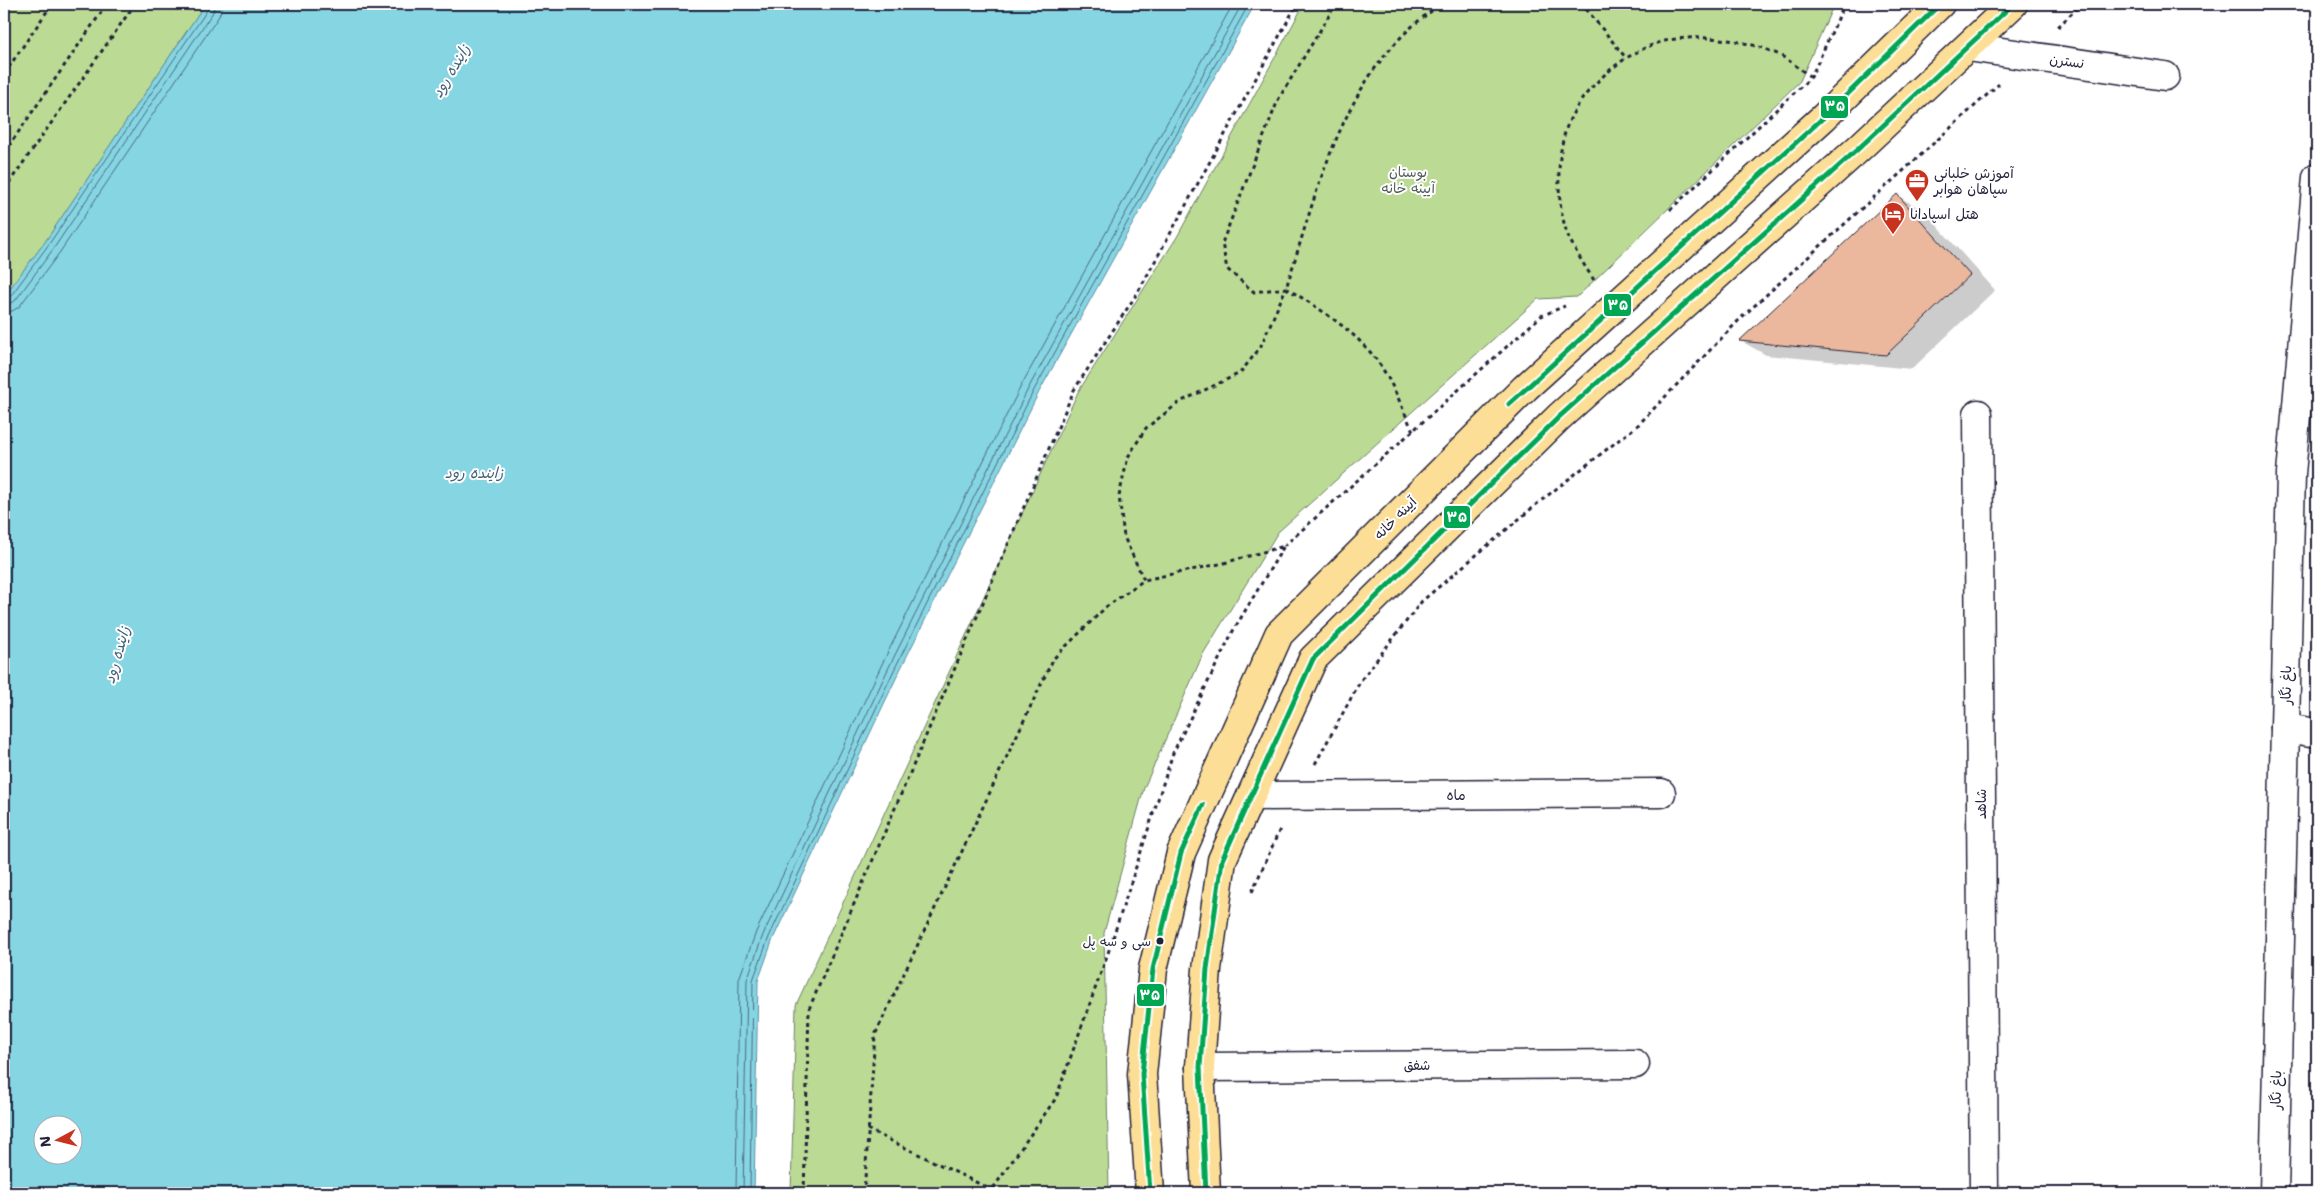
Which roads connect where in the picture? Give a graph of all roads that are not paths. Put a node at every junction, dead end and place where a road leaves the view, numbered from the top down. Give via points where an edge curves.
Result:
1 (1940, 4) edge
2 (2013, 4) edge
3 (1968, 47) junction
4 (2165, 76) dead end
5 (2317, 177) edge
6 (1978, 414) dead end
7 (2285, 728) junction
8 (2317, 733) edge
9 (1661, 793) dead end
10 (1252, 796) junction
11 (1635, 1064) dead end
12 (1200, 1067) junction
13 (1150, 1193) edge
14 (1206, 1193) edge
15 (1984, 1193) edge
16 (2274, 1193) edge

1 - 13 main road, آیینه خانه via 1824,117 1525,388 1279,634 1181,853 1155,961 1142,1074
2 - 3 main road
3 - 4 street, نسترن
3 - 10 main road via 1858,150 1559,417 1314,659
5 - 7 street, باغ نگار via 2290,474
6 - 15 street, شاهد
7 - 8 street
7 - 16 street, باغ نگار
9 - 10 street, ماه
10 - 12 main road via 1222,860 1207,968
11 - 12 street, شفق
12 - 14 main road

